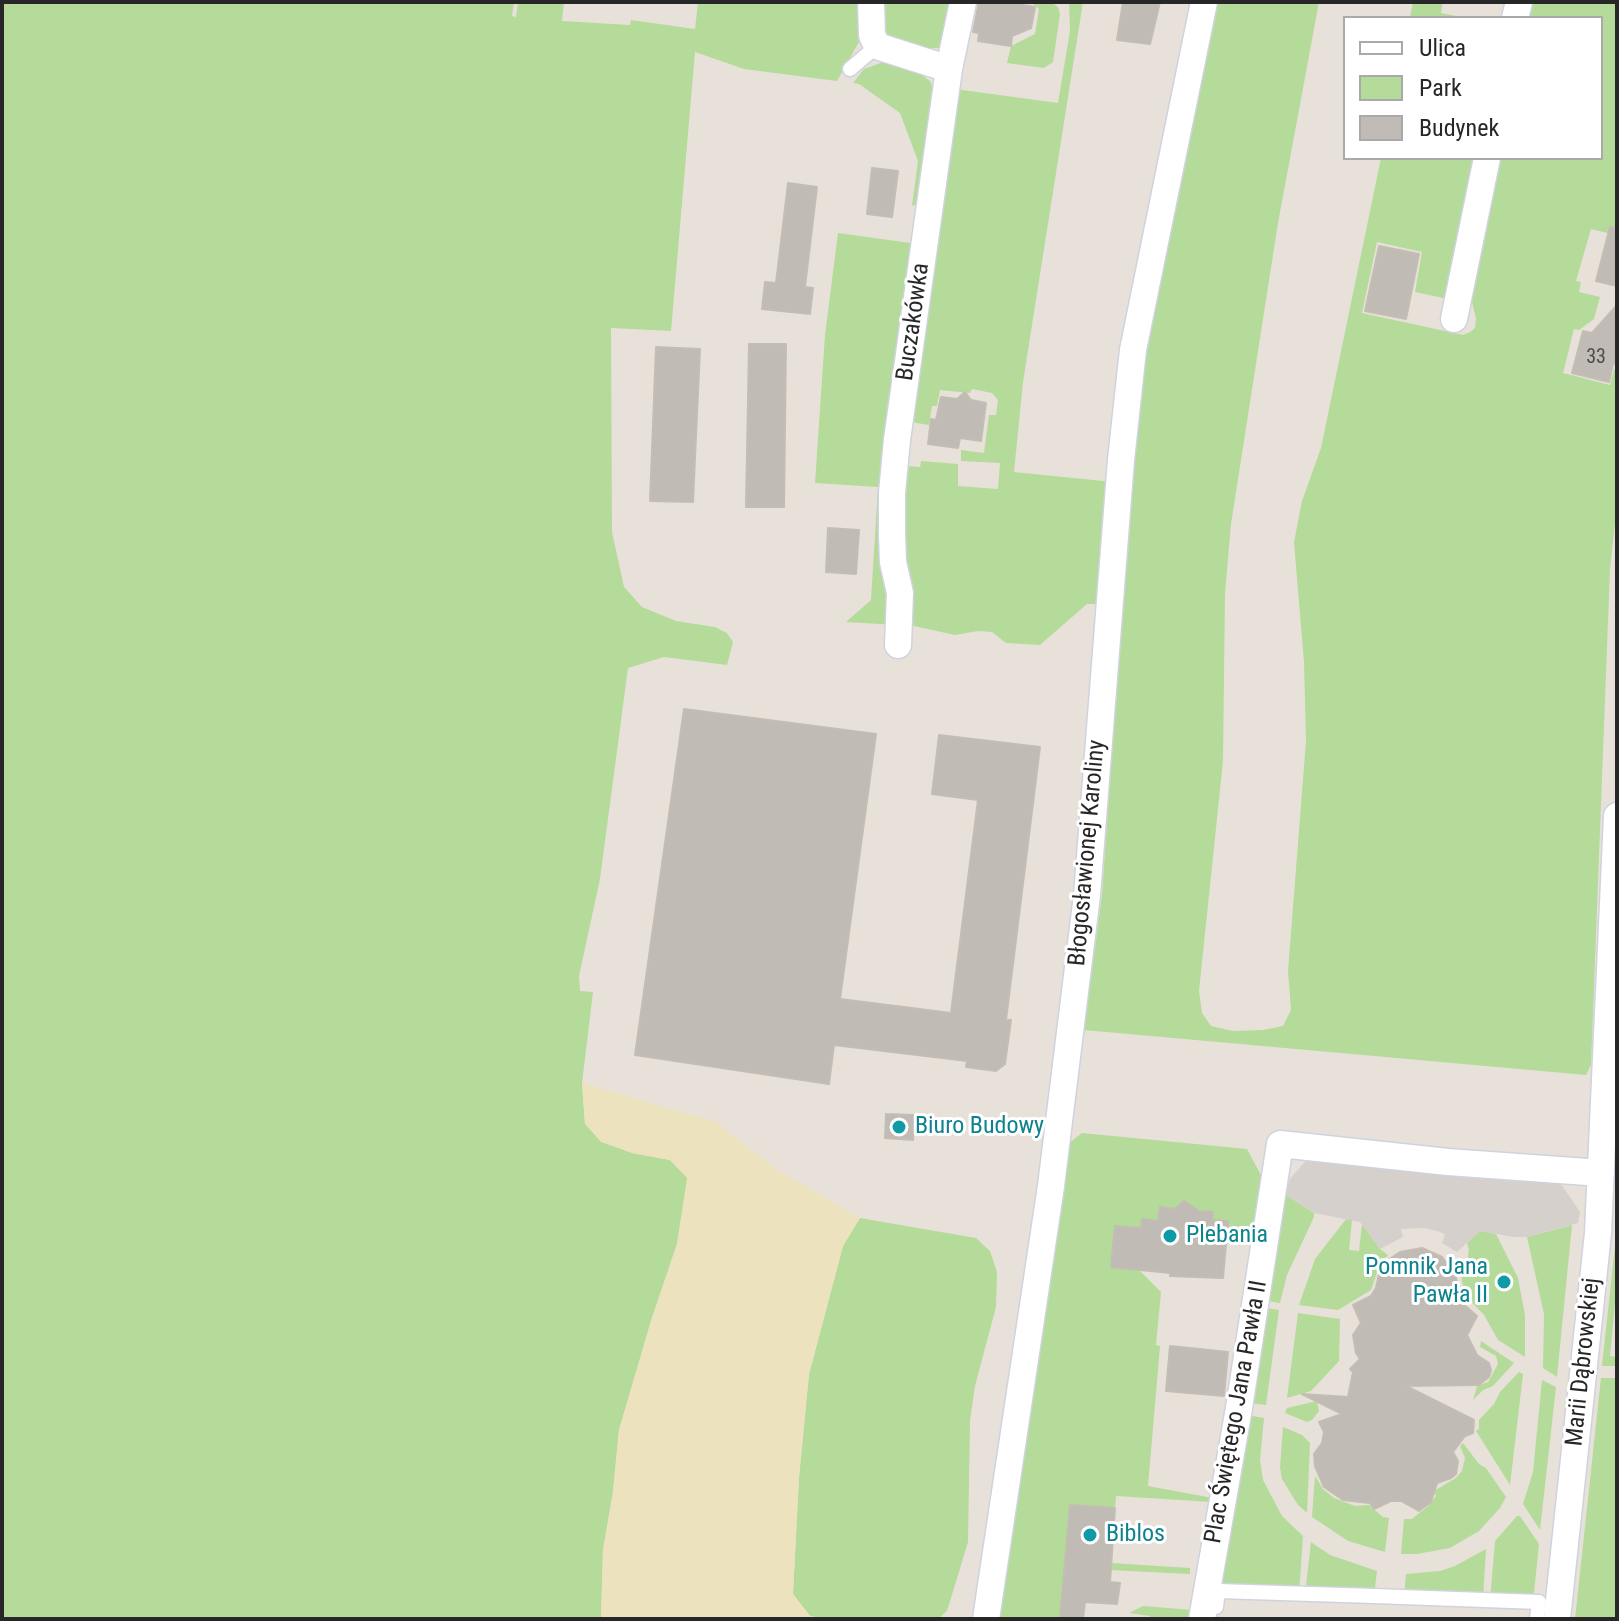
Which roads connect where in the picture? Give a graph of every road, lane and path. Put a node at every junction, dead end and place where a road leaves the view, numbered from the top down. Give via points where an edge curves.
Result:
1 (871, 2) edge
2 (963, 2) edge
3 (1204, 2) edge
4 (877, 46) junction
5 (850, 69) dead end
6 (949, 69) junction
7 (1487, 160) edge
8 (1454, 319) dead end
9 (898, 645) dead end
10 (1617, 816) edge
11 (1613, 974) edge
12 (1601, 1173) junction
13 (1607, 1234) edge
14 (986, 1619) edge
15 (1202, 1619) edge
16 (1214, 1619) edge
17 (1537, 1619) edge
18 (1557, 1619) edge

1 - 4 street
2 - 6 street, Buczakówka
3 - 14 street, Błogosławionej Karoliny via 1133,350 1087,895
4 - 5 lane
4 - 6 street
6 - 9 street, Buczakówka via 892,493 893,562 900,593
7 - 8 street
10 - 11 street, Marii Dąbrowskiej
11 - 12 street, Marii Dąbrowskiej
12 - 13 street, Marii Dąbrowskiej
12 - 15 street, Plac Świętego Jana Pawła II via 1280,1144
13 - 18 street, Marii Dąbrowskiej
16 - 17 lane via 1218,1591 1539,1602

